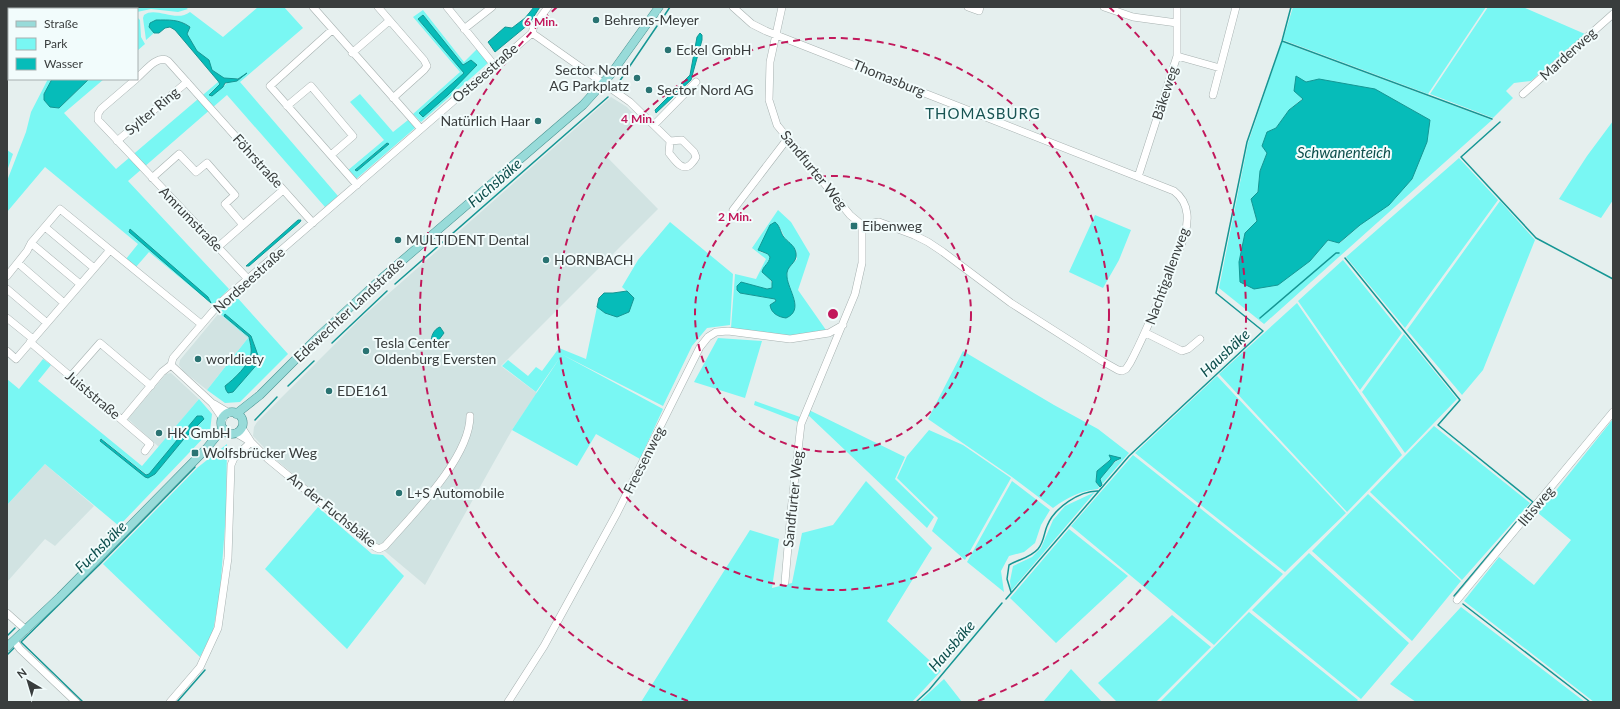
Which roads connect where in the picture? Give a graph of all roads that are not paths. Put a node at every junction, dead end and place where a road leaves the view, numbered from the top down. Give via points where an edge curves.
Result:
1 (313, 7) edge
2 (378, 7) edge
3 (447, 7) edge
4 (492, 7) edge
5 (548, 7) edge
6 (659, 7) edge
7 (733, 7) edge
8 (782, 7) edge
9 (968, 7) edge
10 (1104, 7) edge
11 (1177, 7) edge
12 (1236, 7) edge
13 (980, 9) edge
14 (1613, 14) edge
15 (389, 21) junction
16 (1177, 23) junction
17 (464, 29) junction
18 (332, 30) junction
19 (532, 33) junction
20 (776, 34) junction
21 (352, 53) junction
22 (1177, 56) junction
23 (494, 65) junction
24 (1220, 68) junction
25 (138, 76) edge
26 (134, 80) edge
27 (187, 82) junction
28 (696, 82) dead end
29 (604, 83) junction
30 (1523, 94) dead end
31 (1214, 95) dead end
32 (393, 98) junction
33 (202, 99) joint
34 (287, 106) junction
35 (654, 125) junction
36 (421, 129) junction
37 (788, 138) junction
38 (117, 141) junction
39 (670, 141) dead end
40 (331, 155) junction
41 (134, 159) joint
42 (1138, 177) junction
43 (152, 178) junction
44 (357, 184) junction
45 (283, 190) junction
46 (336, 202) joint
47 (733, 210) dead end
48 (313, 223) junction
49 (243, 224) junction
50 (862, 225) junction
51 (45, 226) junction
52 (31, 242) junction
53 (218, 247) junction
54 (110, 250) junction
55 (18, 263) junction
56 (94, 268) junction
57 (7, 276) edge
58 (248, 279) junction
59 (80, 284) junction
60 (7, 290) edge
61 (64, 303) junction
62 (7, 318) edge
63 (47, 323) junction
64 (202, 324) junction
65 (843, 325) junction
66 (1146, 332) junction
67 (1200, 339) dead end
68 (32, 340) junction
69 (7, 351) edge
70 (171, 366) junction
71 (71, 376) junction
72 (151, 386) junction
73 (1613, 412) edge
74 (470, 416) dead end
75 (122, 420) junction
76 (232, 423) junction
77 (251, 442) junction
78 (145, 451) dead end
79 (785, 582) dead end
80 (1458, 600) dead end
81 (7, 613) edge
82 (26, 630) junction
83 (14, 641) junction
84 (7, 647) edge
85 (76, 702) edge
86 (170, 702) edge
87 (508, 702) edge

1 - 18 street
2 - 15 street
3 - 17 street
4 - 17 street
5 - 19 street
6 - 29 main road, Edewechter Landstraße
7 - 20 street, Thomasburg via 752,24
8 - 20 street, Sandfurter Weg
9 - 13 street
10 - 16 street via 1133,17
11 - 16 street, Bäkeweg
12 - 24 street
14 - 30 street, Marderweg
15 - 21 street
15 - 32 street via 427,66
16 - 22 street, Bäkeweg
17 - 23 street
18 - 21 street
18 - 34 street via 270,86
19 - 23 street, Ostseestraße
19 - 29 street, Ostseestraße
20 - 37 street, Sandfurter Weg via 769,68 769,100 777,125
20 - 42 street, Thomasburg
21 - 32 street
22 - 24 street
22 - 42 street, Bäkeweg
23 - 36 street, Ostseestraße
24 - 31 street
25 - 27 street, Sylter Ring via 160,58 165,58
26 - 38 street, Sylter Ring via 98,114 100,124
27 - 33 street, Sylter Ring
27 - 38 street, Sylter Ring
28 - 35 street
29 - 35 street, Ostseestraße via 630,102
29 - 76 main road, Edewechter Landstraße via 583,105 354,304
32 - 36 street
33 - 45 street, Föhrstraße
34 - 40 street
34 - 40 street via 311,86 353,136
35 - 39 street, Ostseestraße
36 - 44 street, Ostseestraße
37 - 47 street
37 - 50 street, Sandfurter Weg via 850,215
38 - 41 street, Sylter Ring
40 - 44 street
41 - 43 street, Amrumstraße
42 - 66 street, Nachtigallenweg via 1174,191 1180,196 1187,214 1180,247
43 - 49 street via 179,154 196,172 207,163 235,195 225,204
43 - 53 street, Amrumstraße
44 - 46 street, Ostseestraße
45 - 48 street, Föhrstraße
45 - 49 street
46 - 48 street, Nordseestraße
48 - 58 street, Nordseestraße
49 - 53 street
50 - 65 street, Sandfurter Weg via 862,263 855,294
50 - 66 street, Nachtigallenweg via 879,222 914,235 943,252 1011,303 1122,371 1130,363
51 - 52 street
51 - 54 street via 60,209
51 - 56 street
52 - 55 street
52 - 59 street
53 - 58 street, Amrumstraße
54 - 56 street
54 - 64 street
55 - 57 street
55 - 61 street
56 - 59 street
58 - 64 street, Nordseestraße
59 - 61 street
60 - 63 street
61 - 63 street
62 - 68 street, Juiststraße
63 - 68 street
64 - 70 street, Nordseestraße via 174,358
65 - 79 street, Sandfurter Weg via 801,424
65 - 87 street, Freesenweg via 829,333 790,339 728,331 716,332 708,337 700,347 617,513 544,646
66 - 67 street, Nachtigallenweg via 1182,351 1188,350
68 - 69 street via 16,359
68 - 71 street, Juiststraße
70 - 72 street, Nordseestraße via 162,372
70 - 76 street
71 - 72 street via 100,343
71 - 75 street, Juiststraße
72 - 75 street, Nordseestraße
73 - 80 street, Iltisweg
74 - 77 street, An der Fuchsbäke via 470,427 456,459 385,546 379,549 268,459
75 - 78 street, Juiststraße via 150,444
76 - 77 street, An der Fuchsbäke
76 - 82 main road, Edewechter Landstraße
77 - 86 street via 234,458 231,465 228,558 218,628 200,666
81 - 82 street
82 - 83 main road, Edewechter Landstraße
83 - 84 main road, Edewechter Landstraße
83 - 85 street

